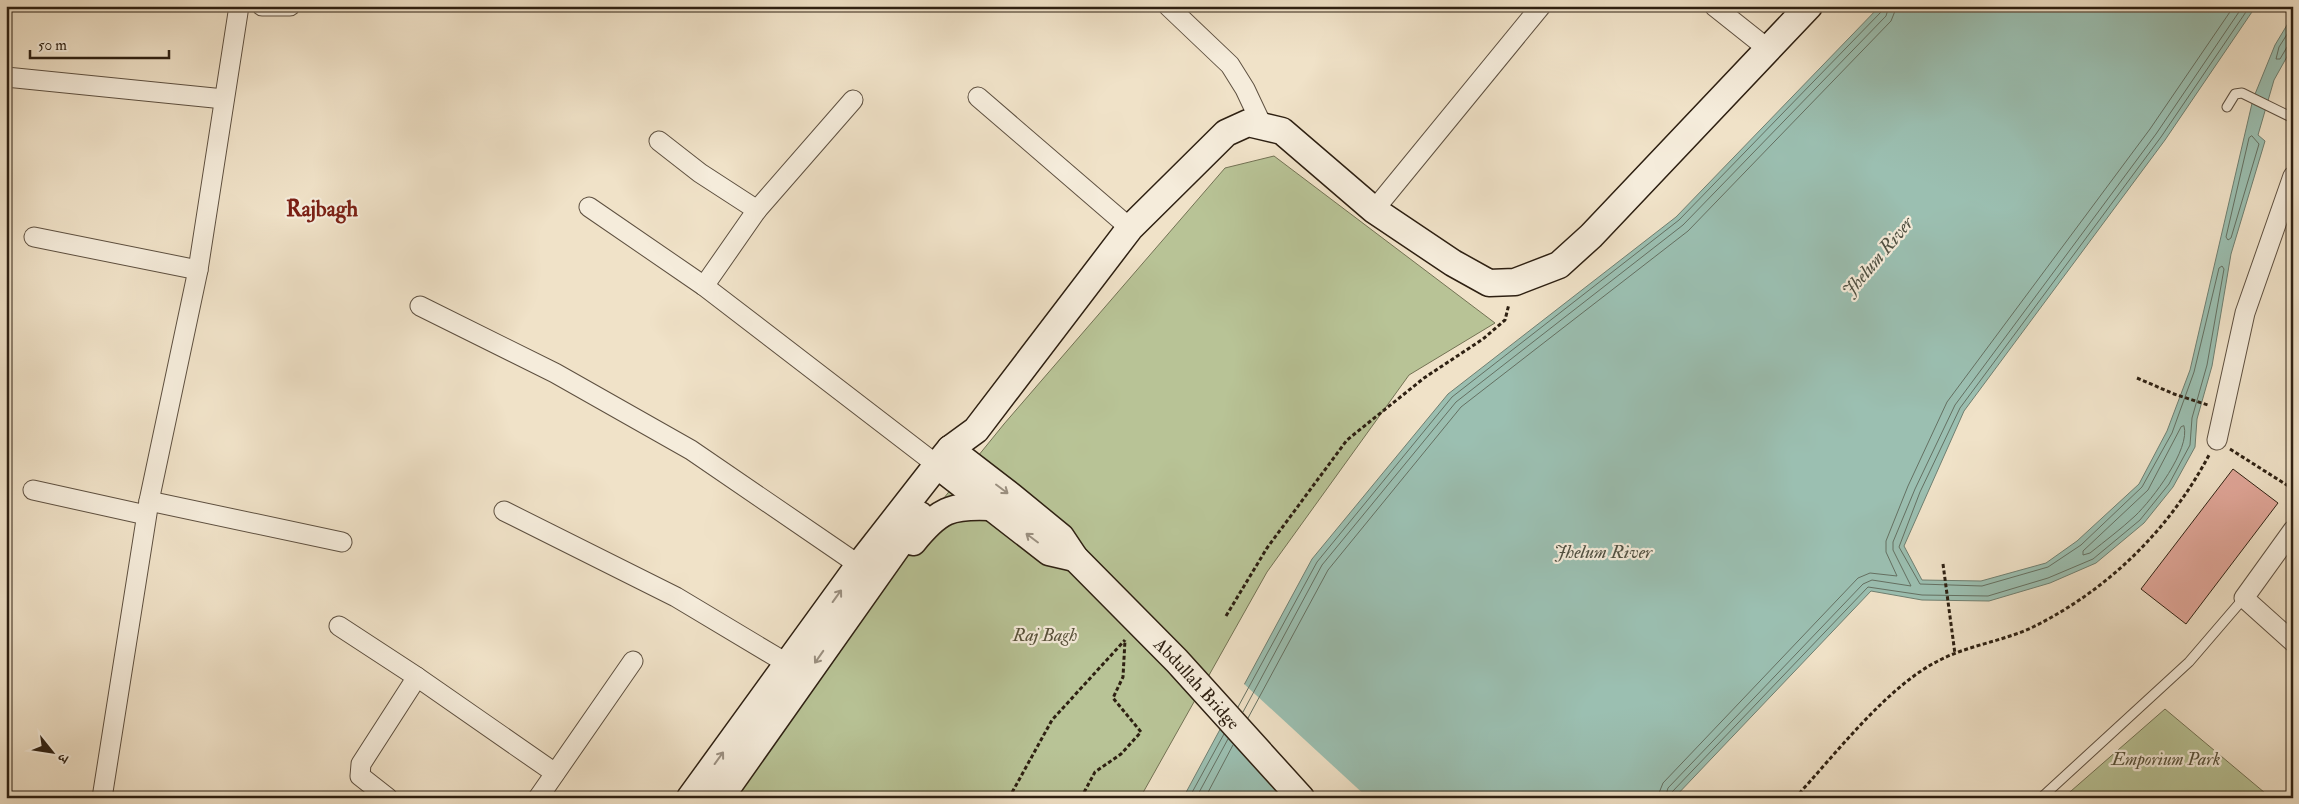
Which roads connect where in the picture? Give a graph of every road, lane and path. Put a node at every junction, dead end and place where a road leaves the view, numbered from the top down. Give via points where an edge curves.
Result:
1 (240, 6) edge
2 (262, 6) edge
3 (290, 6) edge
4 (1168, 6) edge
5 (1541, 6) edge
6 (1714, 6) edge
7 (1809, 6) edge
8 (1768, 49) junction
9 (6, 77) edge
10 (978, 97) dead end
11 (224, 99) junction
12 (854, 100) dead end
13 (2227, 107) dead end
14 (2293, 118) edge
15 (1262, 125) junction
16 (659, 141) dead end
17 (2293, 176) edge
18 (589, 207) dead end
19 (757, 210) junction
20 (1374, 210) junction
21 (1130, 228) junction
22 (34, 237) dead end
23 (198, 270) junction
24 (1515, 282) junction
25 (704, 286) junction
26 (420, 306) dead end
27 (2138, 378) dead end
28 (2209, 406) dead end
29 (2216, 440) junction
30 (950, 462) junction
31 (2293, 489) edge
32 (33, 490) dead end
33 (991, 507) junction
34 (148, 508) junction
35 (504, 511) dead end
36 (2293, 530) edge
37 (342, 542) dead end
38 (1943, 564) dead end
39 (859, 565) junction
40 (1083, 565) junction
41 (2244, 598) junction
42 (1226, 616) dead end
43 (843, 623) junction
44 (338, 626) dead end
45 (2293, 642) edge
46 (1954, 654) junction
47 (633, 662) dead end
48 (788, 664) junction
49 (417, 677) junction
50 (555, 773) junction
51 (102, 798) edge
52 (388, 798) edge
53 (538, 798) edge
54 (690, 798) edge
55 (720, 798) edge
56 (1009, 798) edge
57 (1082, 798) edge
58 (1301, 798) edge
59 (1795, 798) edge
60 (2042, 798) edge

1 - 11 street
2 - 3 street
4 - 15 street via 1230,65
5 - 20 street
6 - 8 street
7 - 8 main road
8 - 24 main road via 1591,236 1559,265
9 - 11 street
10 - 21 street
11 - 23 street
12 - 19 street
13 - 14 lane via 2236,94 2242,93
15 - 20 main road via 1282,131
15 - 21 main road via 1248,123 1226,133
16 - 19 street via 700,173
17 - 29 street via 2245,313
18 - 25 street
19 - 25 street
20 - 24 main road via 1453,263 1489,282
21 - 30 main road via 976,430 972,448
22 - 23 street
23 - 34 street
24 - 42 path via 1505,320 1483,339 1424,378 1347,440 1267,548
25 - 30 street
26 - 39 street via 555,372 691,450
27 - 28 path
29 - 31 path
29 - 46 path via 2192,486 2138,553 2092,593 2032,627
30 - 33 main road
30 - 39 main road
30 -> 40 main road, Abdullah Bridge via 1061,537
30 - 43 main road
32 - 34 street
40 -> 33 main road via 1050,552
33 - 43 main road via 954,507 936,518 861,608
34 - 37 street
34 - 51 street
35 - 48 street via 676,597
36 - 41 street
38 - 46 path
48 -> 39 main road
40 - 58 main road, Abdullah Bridge via 1178,660
41 - 45 street
41 - 60 lane via 2189,662
43 -> 55 main road
44 - 49 street
46 - 59 path via 1907,682 1882,704
47 - 50 street
54 -> 48 main road
49 - 50 street
49 - 52 street via 360,764 360,776
50 - 53 street
56 - 57 path via 1052,720 1125,640 1123,676 1113,698 1141,732 1121,754 1095,772

